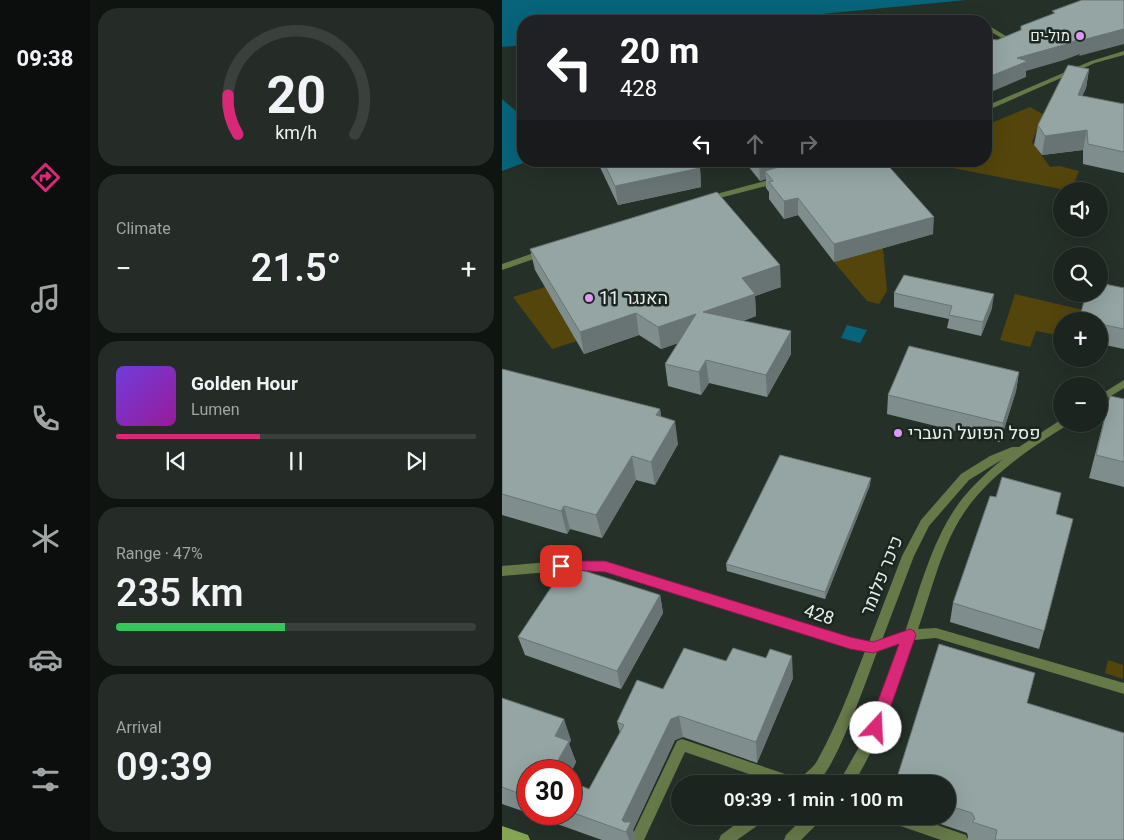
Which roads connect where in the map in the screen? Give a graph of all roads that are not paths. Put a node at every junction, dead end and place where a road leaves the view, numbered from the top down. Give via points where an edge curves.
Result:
1 (992, 30) edge
2 (1007, 47) edge
3 (1124, 53) edge
4 (992, 106) edge
5 (792, 176) edge
6 (698, 202) edge
7 (554, 248) edge
8 (502, 268) edge
9 (1124, 383) edge
10 (1108, 393) edge
11 (1053, 428) edge
12 (1026, 446) junction
13 (502, 571) edge
14 (910, 635) junction
15 (873, 648) junction
16 (1124, 689) edge
17 (770, 775) edge
18 (815, 775) edge
19 (851, 775) edge
20 (747, 825) edge
21 (806, 825) edge
22 (917, 825) edge
23 (502, 832) edge
24 (523, 840) edge
25 (637, 840) edge
26 (726, 840) edge
27 (790, 840) edge
28 (961, 840) edge

1 - 2 street via 1015,44
3 - 4 street via 1094,62
5 - 6 street
7 - 8 street
9 - 10 street
11 - 12 street, כיכר פלומר
12 - 14 street, כיכר פלומר via 970,497 960,512 939,553
12 - 15 street, כיכר פלומר via 965,478 925,523 908,556
13 - 15 street, 428 via 605,566
14 - 15 street
14 - 16 street via 936,633
14 - 19 street, כיכר פלומר via 876,728
15 - 18 street, כיכר פלומר via 841,729
17 - 25 street via 682,745
20 - 26 street
21 - 27 street
22 - 28 street
23 - 24 main road

